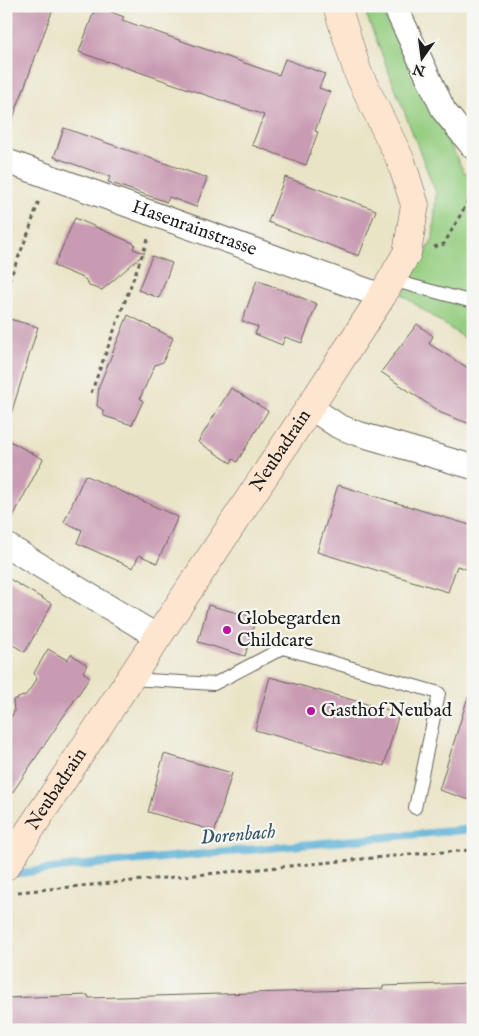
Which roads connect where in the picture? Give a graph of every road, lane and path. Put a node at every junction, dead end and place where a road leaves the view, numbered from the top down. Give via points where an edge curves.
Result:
1 (336, 6) edge
2 (396, 7) edge
3 (473, 147) edge
4 (6, 161) edge
5 (473, 167) edge
6 (48, 176) junction
7 (157, 215) junction
8 (444, 244) dead end
9 (6, 288) edge
10 (386, 288) junction
11 (473, 302) edge
12 (91, 393) dead end
13 (310, 408) junction
14 (473, 467) edge
15 (6, 545) edge
16 (158, 637) junction
17 (131, 679) junction
18 (415, 808) dead end
19 (473, 850) edge
20 (9, 858) edge
21 (17, 892) dead end

1 - 10 street, Neubadrain via 358,73 401,161 415,205 407,253
2 - 3 street via 444,111
4 - 6 street, Hasenrainstrasse
5 - 8 path via 470,198
6 - 7 street, Hasenrainstrasse
6 - 9 path
7 - 10 street, Hasenrainstrasse
7 - 12 path
10 - 11 lane
10 - 13 street, Neubadrain
13 - 14 street via 338,426
13 - 16 street, Neubadrain
15 - 16 street
16 - 17 street, Neubadrain
17 - 18 lane via 214,684 282,648 439,693
17 - 20 street, Neubadrain
19 - 21 path

